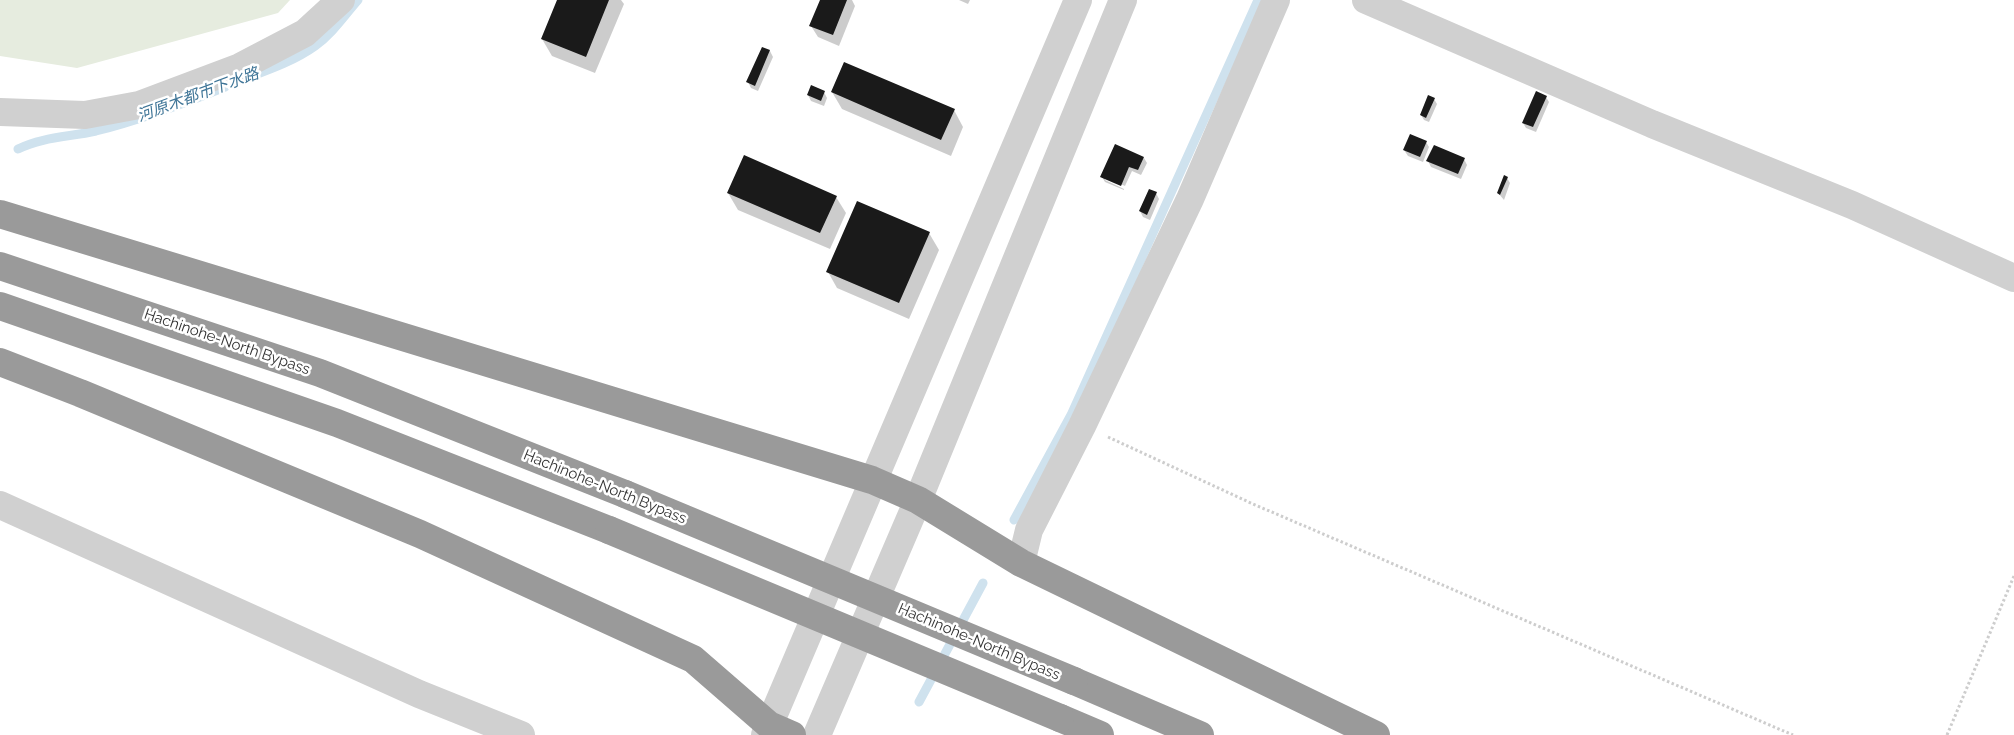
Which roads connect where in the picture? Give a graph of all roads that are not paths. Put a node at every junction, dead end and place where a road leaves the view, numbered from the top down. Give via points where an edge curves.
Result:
1 (341, 0) edge
2 (1078, 0) edge
3 (1122, 0) edge
4 (1276, 0) edge
5 (1366, 0) edge
6 (0, 112) edge
7 (0, 214) edge
8 (0, 266) edge
9 (2014, 278) edge
10 (0, 306) edge
11 (0, 362) edge
12 (872, 480) junction
13 (918, 500) junction
14 (0, 505) edge
15 (1021, 563) junction
16 (775, 732) edge
17 (521, 735) edge
18 (817, 735) edge
19 (1100, 735) edge
20 (1200, 735) edge
21 (1376, 735) edge

1 - 6 street via 305,33 273,50 240,67 139,105 84,115
2 - 12 street
3 - 13 street
4 - 15 street via 1190,198 1029,530
5 - 9 street via 1652,124 1852,205
7 - 12 highway
8 - 20 highway, Hachinohe-North Bypass, bridge via 320,373 625,494
10 - 19 highway, bridge via 337,423 609,530
11 - 16 highway via 420,534 693,659
12 - 13 highway
12 - 16 street
13 - 15 highway
13 - 18 street
14 - 17 street via 410,690
15 - 21 highway

